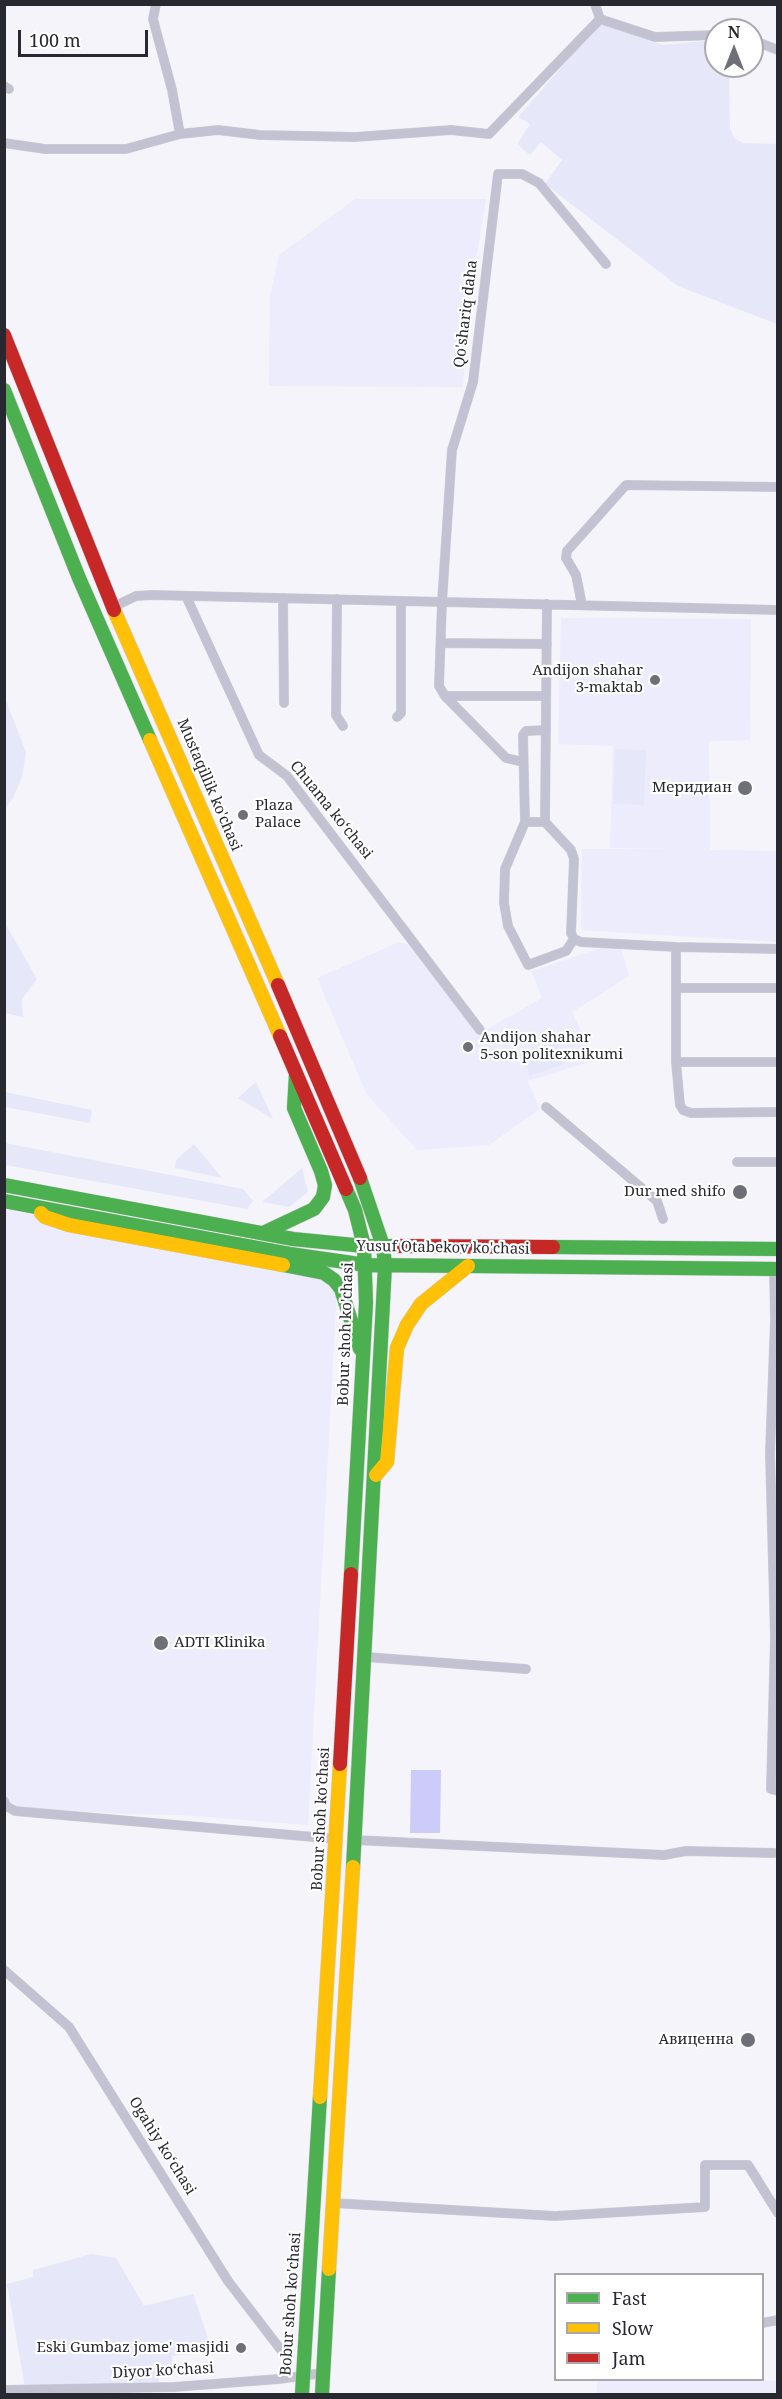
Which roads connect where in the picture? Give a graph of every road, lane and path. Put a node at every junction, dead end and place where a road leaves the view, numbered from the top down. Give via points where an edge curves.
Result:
1 (156, 4) edge
2 (595, 4) edge
3 (600, 19) junction
4 (704, 35) edge
5 (180, 134) junction
6 (4, 143) edge
7 (606, 264) dead end
8 (4, 335) edge
9 (10, 369) edge
10 (4, 390) edge
11 (54, 456) junction
12 (34, 464) junction
13 (777, 488) edge
14 (186, 596) junction
15 (284, 598) junction
16 (337, 599) junction
17 (401, 601) junction
18 (442, 602) junction
19 (547, 604) junction
20 (582, 605) junction
21 (113, 607) junction
22 (777, 610) edge
23 (441, 643) junction
24 (547, 644) junction
25 (445, 696) junction
26 (546, 696) junction
27 (284, 703) dead end
28 (397, 717) dead end
29 (343, 726) dead end
30 (546, 730) junction
31 (524, 762) junction
32 (525, 822) junction
33 (545, 822) junction
34 (574, 939) junction
35 (676, 947) junction
36 (777, 949) edge
37 (677, 987) junction
38 (777, 988) edge
39 (480, 1030) dead end
40 (676, 1062) junction
41 (777, 1062) edge
42 (296, 1074) junction
43 (546, 1107) dead end
44 (777, 1112) edge
45 (737, 1162) dead end
46 (777, 1162) edge
47 (4, 1185) edge
48 (4, 1201) edge
49 (34, 1207) junction
50 (663, 1219) dead end
51 (263, 1233) junction
52 (364, 1246) junction
53 (383, 1246) junction
54 (777, 1250) edge
55 (366, 1265) junction
56 (385, 1266) junction
57 (468, 1266) junction
58 (776, 1269) edge
59 (363, 1356) junction
60 (376, 1475) junction
61 (366, 1657) junction
62 (526, 1669) dead end
63 (777, 1791) edge
64 (4, 1802) edge
65 (337, 1839) junction
66 (355, 1840) junction
67 (774, 1853) dead end
68 (4, 1970) edge
69 (327, 1991) junction
70 (345, 1992) junction
71 (321, 2090) junction
72 (340, 2092) junction
73 (333, 2203) junction
74 (777, 2213) edge
75 (281, 2350) dead end
76 (323, 2373) junction
77 (303, 2376) junction
78 (4, 2390) edge
79 (302, 2394) edge
80 (322, 2394) edge

1 - 5 street via 153,19
2 - 3 street
3 - 4 street via 655,36
3 - 5 street via 489,134 452,129 355,137 260,135 231,130
5 - 6 street via 126,149
7 - 18 street, Qo'shariq daha via 539,183 522,174 498,174 473,382 452,450
8 - 9 main road, Mustaqillik ko'chasi
9 - 11 main road, Mustaqillik ko'chasi
10 - 12 main road
11 - 12 main road
11 - 21 main road, Mustaqillik ko'chasi
12 - 42 main road via 79,578
13 - 20 street via 626,485 567,551
14 - 15 street
14 - 21 street via 136,596
14 - 39 street, Chuama koʻchasi via 259,755 287,776
15 - 16 street
15 - 27 street
16 - 17 street
16 - 29 street via 336,715
17 - 18 street
17 - 28 street via 401,713
18 - 19 street
18 - 23 street
19 - 20 street
19 - 24 street
20 - 22 street
21 - 53 main road, Mustaqillik ko'chasi via 345,1140
23 - 24 street
23 - 25 street via 439,686
24 - 26 street
25 - 26 street
25 - 31 street via 506,758
26 - 30 street
30 - 31 street via 526,731 523,735
30 - 33 street
31 - 32 street
32 - 33 street
32 - 34 street via 505,869 508,927 528,965 566,951
33 - 34 street via 571,850 574,859
34 - 35 street
35 - 36 street
35 - 37 street
37 - 38 street
37 - 40 street
40 - 41 street
40 - 44 street via 677,1097 683,1110
42 - 51 main road via 294,1108 321,1171 323,1197 314,1209
42 - 52 main road via 355,1210
43 - 50 street via 657,1201
45 - 46 street
47 - 51 main road, Yusuf Otabekov ko'chasi
48 - 49 main road, Yusuf Otabekov ko'chasi
49 - 55 main road, Yusuf Otabekov ko'chasi
49 - 59 main road via 45,1217 69,1225 324,1273 341,1289
51 - 52 main road, Yusuf Otabekov ko'chasi
52 - 53 main road, Yusuf Otabekov ko'chasi
52 - 55 main road, Bobur shoh ko'chasi
53 - 54 main road, Yusuf Otabekov ko'chasi
53 - 56 main road
55 - 56 main road, Yusuf Otabekov ko'chasi
55 - 59 main road, Bobur shoh ko'chasi
56 - 57 main road, Yusuf Otabekov ko'chasi
56 - 60 main road
57 - 58 main road, Yusuf Otabekov ko'chasi
57 - 60 main road via 422,1304 397,1348 387,1462
58 - 63 street via 770,1453 775,1637 771,1789
59 - 65 main road, Bobur shoh ko'chasi
60 - 61 main road
61 - 62 street
61 - 66 main road
64 - 65 street via 15,1811
65 - 69 main road, Bobur shoh ko'chasi
66 - 67 street via 622,1854
66 - 70 main road
68 - 75 street, Ogahiy koʻchasi via 69,2027 228,2281
69 - 70 main road
69 - 71 main road, Bobur shoh ko'chasi
70 - 72 main road
71 - 72 main road
71 - 77 main road, Bobur shoh ko'chasi
72 - 73 main road
73 - 74 street via 555,2216 705,2207 705,2165 748,2165
73 - 76 main road
76 - 77 street, Diyor koʻchasi
76 - 80 main road
77 - 78 street, Diyor koʻchasi via 174,2387
77 - 79 main road, Bobur shoh ko'chasi

